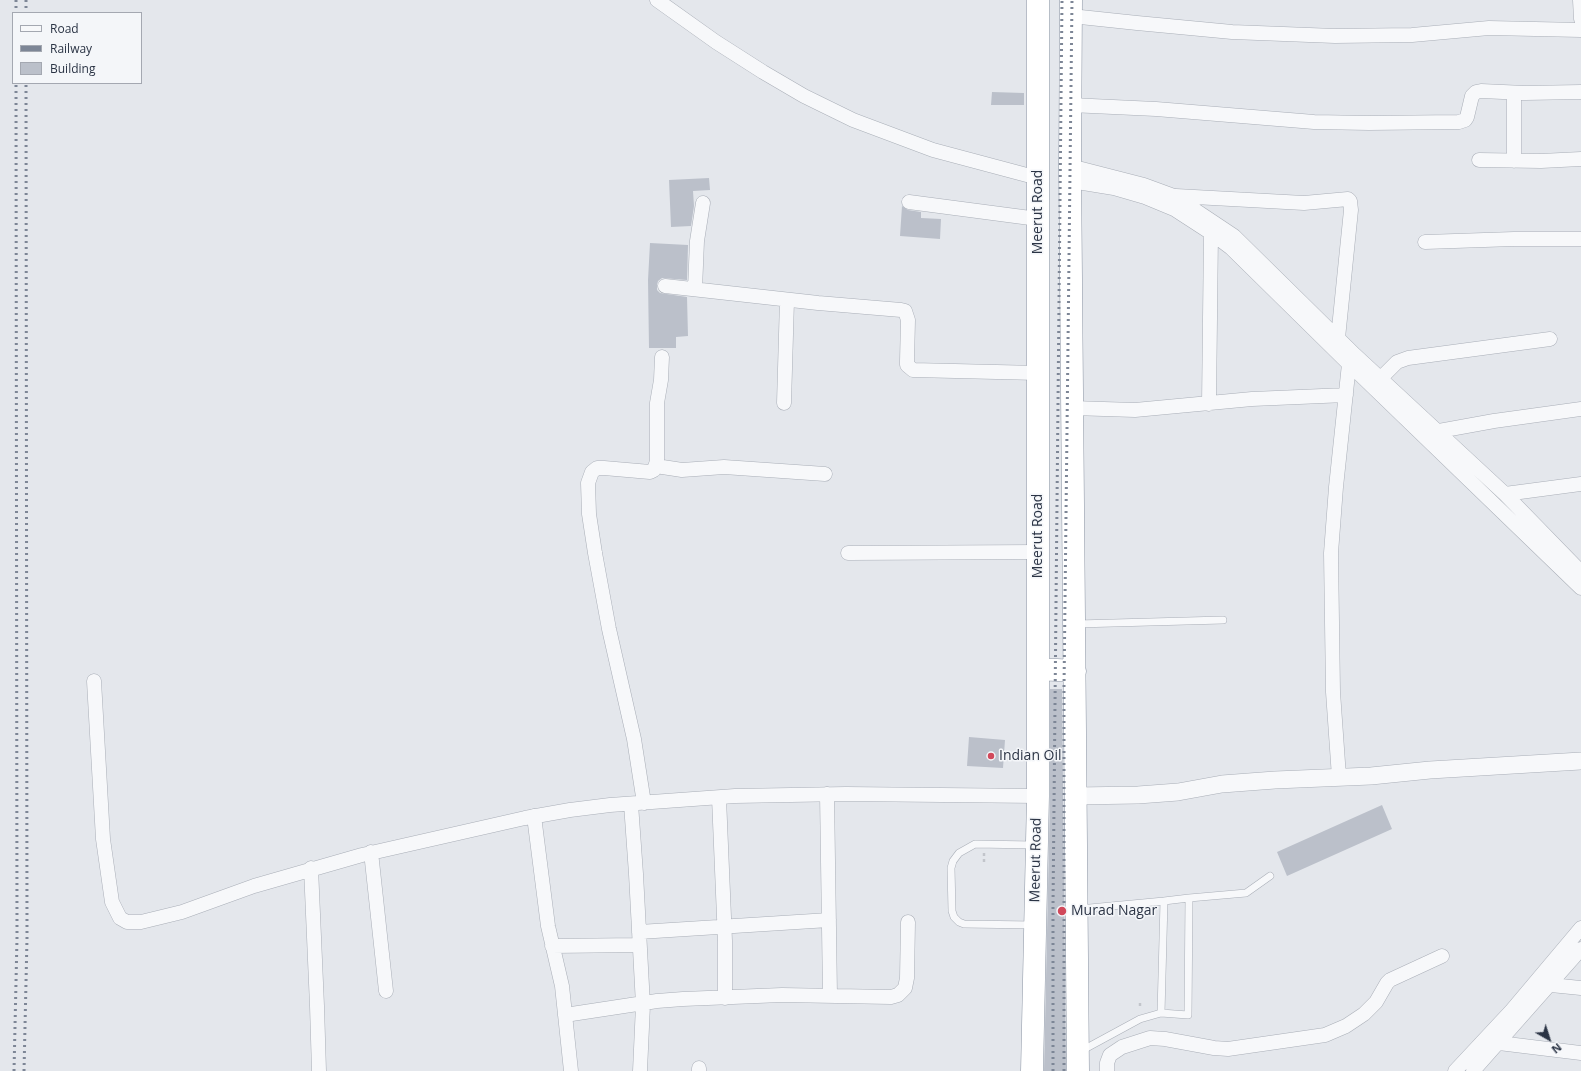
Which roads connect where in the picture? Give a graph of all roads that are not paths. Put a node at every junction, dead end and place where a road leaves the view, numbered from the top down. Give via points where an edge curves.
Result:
1 (657, 0) edge
2 (1038, 0) edge
3 (1580, 0) edge
4 (1071, 8) edge
5 (1581, 19) edge
6 (1581, 30) edge
7 (1581, 92) edge
8 (1514, 93) junction
9 (1070, 105) junction
10 (1581, 159) edge
11 (1479, 160) dead end
12 (1514, 161) junction
13 (1071, 173) junction
14 (1038, 178) junction
15 (1174, 196) junction
16 (909, 202) dead end
17 (703, 203) dead end
18 (1038, 219) junction
19 (1210, 233) junction
20 (1581, 239) edge
21 (1425, 242) dead end
22 (665, 286) dead end
23 (695, 289) junction
24 (787, 300) junction
25 (1301, 309) junction
26 (1338, 338) junction
27 (1550, 339) dead end
28 (662, 357) dead end
29 (1349, 364) junction
30 (1038, 374) junction
31 (1381, 378) junction
32 (1346, 395) junction
33 (784, 403) dead end
34 (1209, 404) junction
35 (1072, 408) junction
36 (1581, 409) edge
37 (1440, 439) junction
38 (656, 466) junction
39 (825, 474) dead end
40 (1581, 484) edge
41 (1505, 494) junction
42 (1038, 552) junction
43 (848, 554) dead end
44 (1575, 558) edge
45 (1581, 572) edge
46 (1581, 588) edge
47 (1223, 620) dead end
48 (1074, 624) junction
49 (1038, 669) junction
50 (1075, 671) junction
51 (94, 681) dead end
52 (1581, 761) edge
53 (1339, 777) junction
54 (827, 794) junction
55 (1038, 796) junction
56 (1076, 796) junction
57 (719, 798) junction
58 (638, 803) junction
59 (534, 816) junction
60 (1037, 845) junction
61 (371, 852) junction
62 (311, 868) junction
63 (1270, 876) dead end
64 (1190, 898) junction
65 (1164, 901) junction
66 (1077, 909) junction
67 (829, 920) junction
68 (908, 922) dead end
69 (1035, 925) junction
70 (725, 926) junction
71 (1581, 928) edge
72 (639, 938) junction
73 (552, 946) junction
74 (1581, 949) edge
75 (1442, 956) dead end
76 (1550, 985) junction
77 (1581, 988) edge
78 (386, 991) dead end
79 (830, 995) junction
80 (725, 998) junction
81 (642, 1003) junction
82 (1161, 1013) junction
83 (566, 1015) junction
84 (1499, 1043) junction
85 (1581, 1052) edge
86 (1078, 1062) edge
87 (318, 1071) edge
88 (571, 1071) edge
89 (640, 1071) edge
90 (1032, 1071) edge
91 (1107, 1071) edge
92 (1455, 1071) edge
93 (1473, 1071) edge

1 - 14 street via 756,68 832,111 933,150
2 - 14 highway, Meerut Road
3 - 5 street
4 - 6 street via 1130,23 1232,32 1335,36 1412,35 1489,28
4 - 9 highway
7 - 8 street
8 - 9 street via 1476,92 1472,96 1465,120 1459,122 1314,122
8 - 12 street
9 - 13 highway
10 - 12 street
11 - 12 street
13 - 15 street via 1144,184
13 - 19 street via 1174,209
13 - 35 highway
14 - 18 highway, Meerut Road
15 - 25 street via 1234,236
15 - 26 street via 1304,203 1348,199 1351,210
16 - 18 street
17 - 23 street via 697,241
18 - 30 highway, Meerut Road
19 - 25 street
19 - 34 street
20 - 21 street
22 - 23 street
23 - 24 street
24 - 30 street via 896,308 905,311 908,320 908,365 913,370
24 - 33 street
25 - 26 street
25 - 29 street
26 - 31 street
27 - 31 street via 1408,358 1397,362
28 - 38 street via 656,413
29 - 32 street
29 - 37 street
30 - 42 highway, Meerut Road
31 - 37 street
32 - 34 street via 1252,399
32 - 53 street via 1331,553 1333,692
34 - 35 street via 1135,410
35 - 48 highway
36 - 37 street via 1499,420
37 - 41 street
37 - 46 street
38 - 39 street via 682,470 724,467
38 - 58 street via 650,472 597,468 592,472 588,483 589,514 596,560 634,739
40 - 41 street
41 - 44 street
42 - 43 street
42 - 49 highway, Meerut Road
44 - 45 street
47 - 48 lane
48 - 50 highway
49 - 50 highway
49 - 55 highway, Meerut Road
50 - 56 highway
51 - 62 street via 104,839 112,902 120,918 128,922 141,922 182,912
52 - 53 street
53 - 56 street via 1222,784 1178,792 1138,795
54 - 55 street
54 - 57 street
54 - 67 street
55 - 60 highway, Meerut Road
56 - 66 highway
57 - 58 street
57 - 70 street
58 - 59 street
58 - 72 street
59 - 61 street
59 - 73 street
60 - 69 highway, Meerut Road
60 - 69 lane via 975,844 959,853 951,868 952,911 959,922
61 - 62 street
61 - 78 street
62 - 87 street
63 - 64 lane via 1246,893
64 - 65 lane
64 - 82 lane via 1188,1015
65 - 66 lane
65 - 82 lane
66 - 86 highway
67 - 70 street
67 - 79 street
68 - 79 street via 907,978 902,992 891,996
69 - 90 highway, Meerut Road
70 - 72 street
70 - 80 street
71 - 92 street via 1512,1010
72 - 73 street
72 - 81 street
73 - 83 street via 561,977
74 - 76 street
75 - 91 street via 1390,980 1376,1002 1364,1014 1346,1026 1325,1035 1228,1049 1150,1038 1122,1047 1110,1054
76 - 77 street
76 - 84 street
79 - 80 street
80 - 81 street
81 - 83 street
81 - 89 street
82 - 86 lane via 1140,1019
83 - 88 street
84 - 85 street
84 - 93 street

